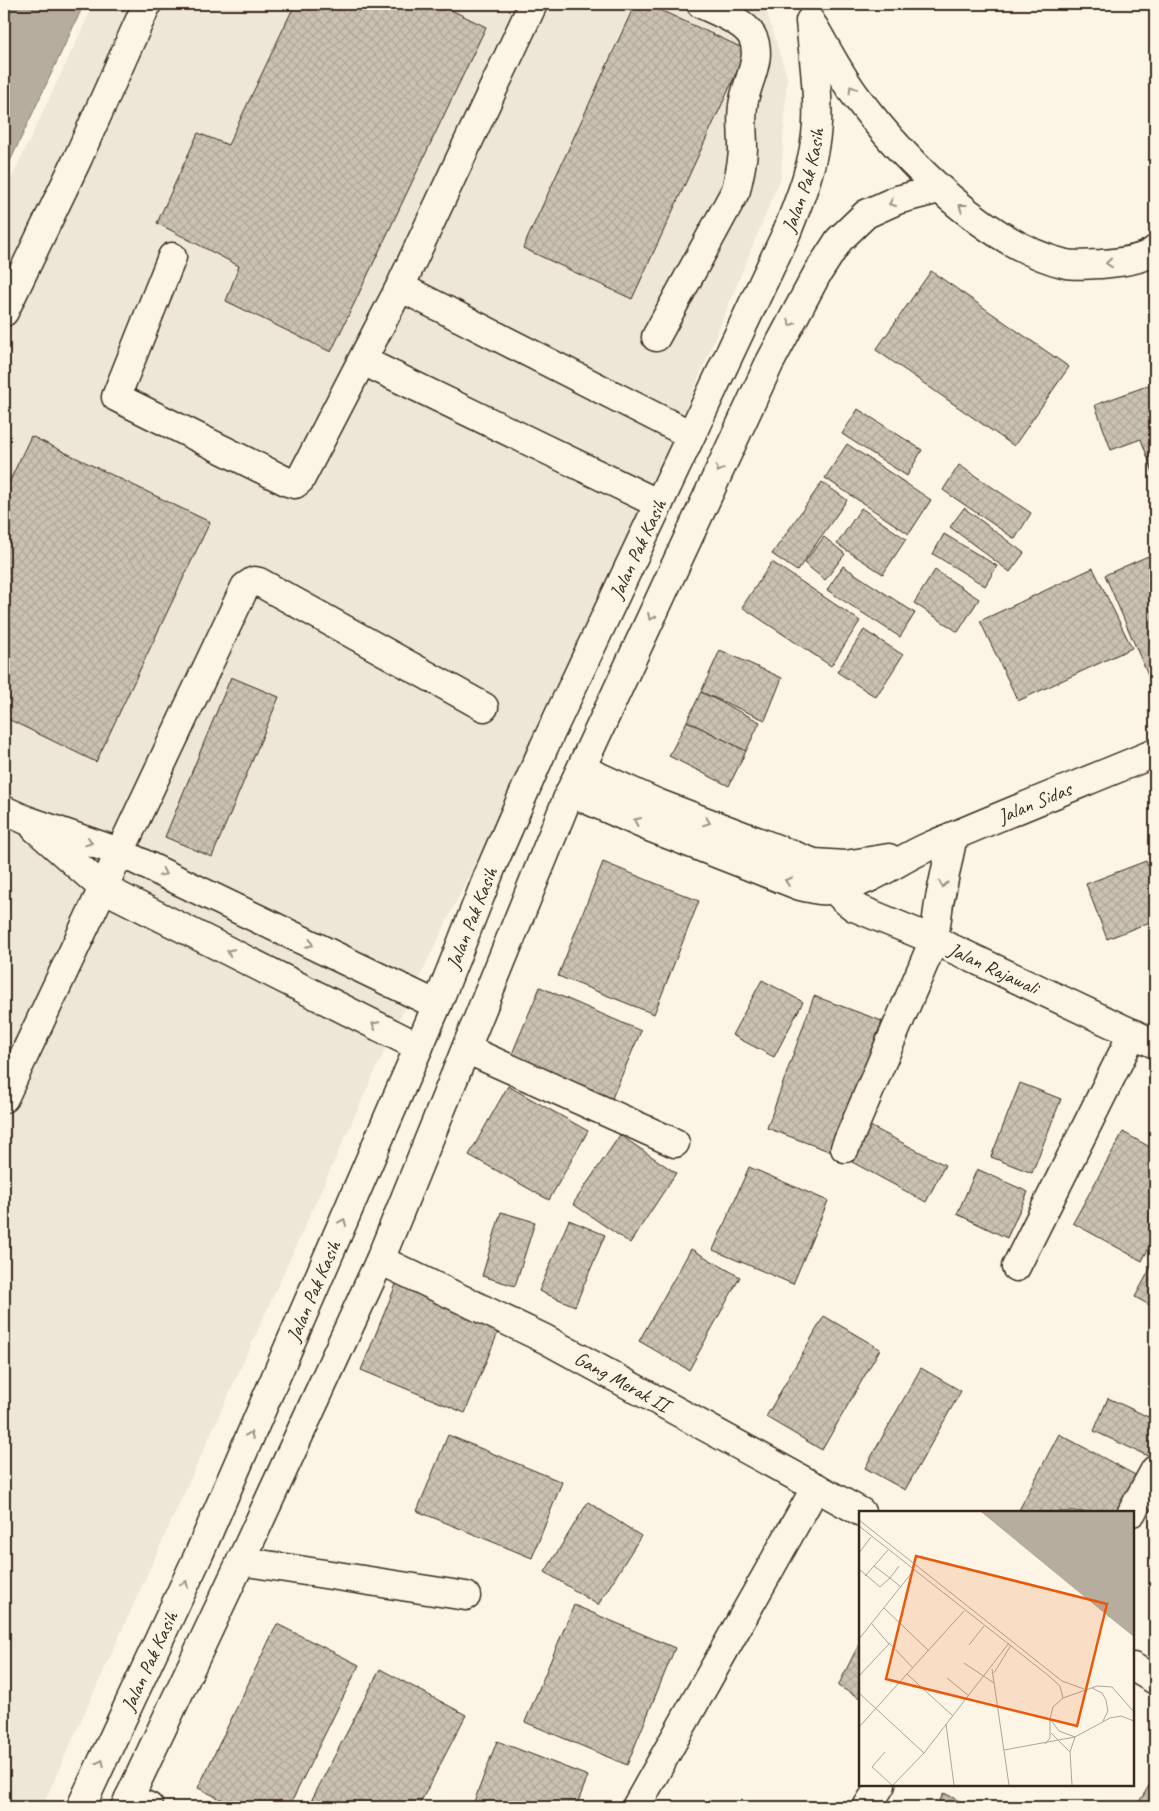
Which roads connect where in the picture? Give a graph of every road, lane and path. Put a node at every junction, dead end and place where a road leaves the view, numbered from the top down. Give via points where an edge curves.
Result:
1 (147, 4) edge
2 (533, 4) edge
3 (701, 4) edge
4 (806, 12) edge
5 (939, 189) junction
6 (1154, 253) edge
7 (172, 257) dead end
8 (400, 287) junction
9 (4, 312) edge
10 (656, 337) dead end
11 (363, 361) junction
12 (690, 435) junction
13 (659, 504) junction
14 (484, 707) dead end
15 (1155, 753) edge
16 (576, 781) junction
17 (15, 815) edge
18 (953, 836) junction
19 (120, 852) junction
20 (832, 878) junction
21 (102, 888) junction
22 (934, 940) junction
23 (437, 1005) junction
24 (1144, 1038) edge
25 (419, 1047) junction
26 (466, 1049) junction
27 (4, 1098) edge
28 (675, 1143) dead end
29 (845, 1148) dead end
30 (380, 1260) junction
31 (1016, 1267) dead end
32 (1155, 1470) edge
33 (816, 1487) junction
34 (859, 1511) edge
35 (1133, 1511) edge
36 (242, 1561) junction
37 (466, 1596) dead end
38 (1134, 1668) edge
39 (1155, 1680) edge
40 (880, 1786) edge
41 (135, 1804) edge
42 (81, 1807) edge
43 (636, 1807) edge
44 (867, 1807) edge

1 - 9 main road
2 - 8 main road
3 - 10 main road via 744,27 756,50 742,107 741,168 736,190
5 -> 4 main road via 892,141 857,97
4 - 12 main road, Jalan Pak Kasih via 816,80 817,124 812,159 786,234
6 -> 5 main road via 1113,263 1068,264 1037,255 996,232
5 -> 16 main road, Jalan Pak Kasih via 897,200 866,214 839,240 817,274 726,454
7 - 11 main road via 116,397 295,484
8 - 11 main road
8 - 12 main road
11 - 13 main road
12 - 13 main road, Jalan Pak Kasih
13 - 23 main road, Jalan Pak Kasih via 544,747
14 - 19 main road via 259,582 248,583
15 - 18 main road, Jalan Sidas
16 - 20 main road, Jalan Rajawali via 657,802 797,858
16 - 26 main road, Jalan Pak Kasih
17 -> 19 main road
17 - 21 main road
18 - 20 main road, Jalan Sidas via 915,852 863,863
18 -> 22 main road
19 - 21 main road
19 -> 23 main road
20 - 22 main road, Jalan Rajawali via 843,900 854,907
25 -> 21 main road
21 - 27 main road
22 - 24 main road, Jalan Rajawali
22 - 29 main road
23 - 25 main road, Jalan Pak Kasih
24 - 31 main road via 1114,1072
42 -> 25 main road, Jalan Pak Kasih via 199,1554
26 - 28 main road
26 - 30 main road, Jalan Pak Kasih
30 - 33 main road, Gang Merak II via 545,1339
30 - 36 main road, Jalan Pak Kasih
32 - 35 main road
33 - 34 main road, Gang Merak II
33 - 43 main road
36 - 37 main road
36 - 41 main road, Jalan Pak Kasih
38 - 39 main road
40 - 44 main road

